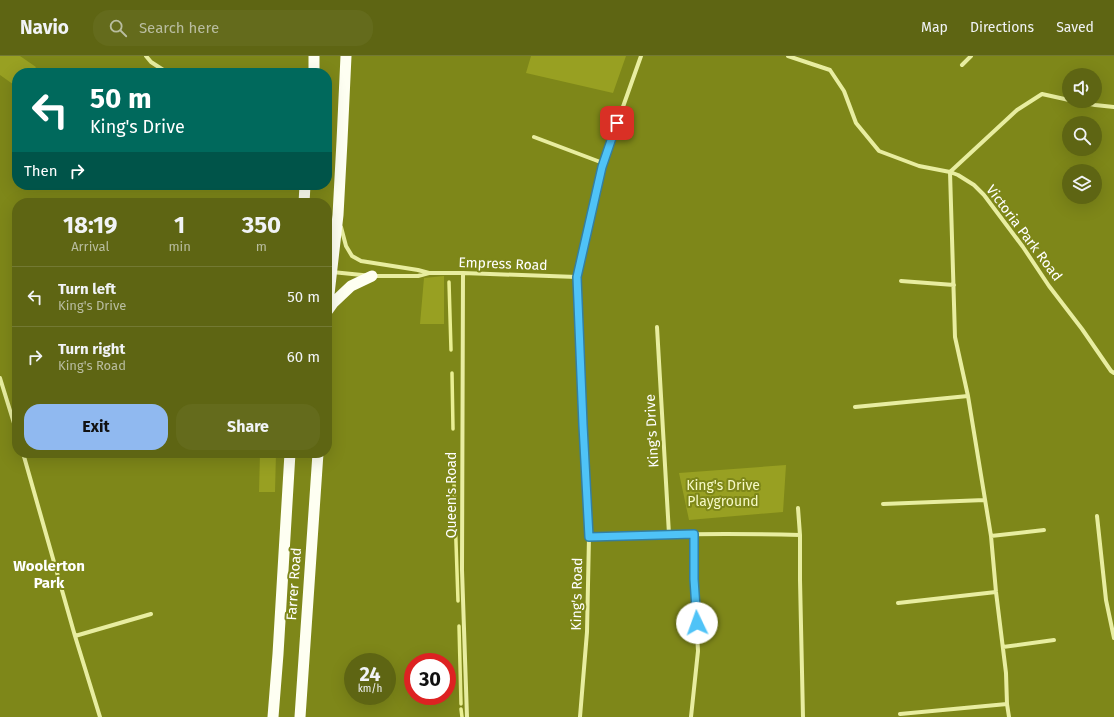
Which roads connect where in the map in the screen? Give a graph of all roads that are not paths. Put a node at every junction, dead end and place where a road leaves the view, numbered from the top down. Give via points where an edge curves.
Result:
1 (146, 56) edge
2 (314, 56) edge
3 (346, 56) edge
4 (641, 56) edge
5 (788, 56) edge
6 (971, 56) edge
7 (962, 65) dead end
8 (160, 68) edge
9 (314, 68) edge
10 (1062, 98) edge
11 (1102, 106) edge
12 (1114, 107) edge
13 (534, 137) dead end
14 (603, 163) junction
15 (950, 172) junction
16 (338, 215) junction
17 (332, 252) edge
18 (332, 271) edge
19 (429, 273) junction
20 (463, 273) junction
21 (372, 276) junction
22 (577, 277) junction
23 (901, 281) dead end
24 (954, 285) junction
25 (332, 304) edge
26 (657, 327) dead end
27 (1114, 373) edge
28 (0, 378) edge
29 (968, 396) junction
30 (855, 408) dead end
31 (12, 417) edge
32 (24, 458) edge
33 (290, 458) edge
34 (318, 458) edge
35 (985, 500) junction
36 (883, 504) dead end
37 (798, 508) dead end
38 (1097, 516) dead end
39 (1044, 530) dead end
40 (669, 534) junction
41 (694, 534) junction
42 (800, 536) junction
43 (991, 536) junction
44 (589, 537) junction
45 (996, 592) junction
46 (898, 603) dead end
47 (151, 614) dead end
48 (75, 636) junction
49 (1114, 638) edge
50 (1054, 640) dead end
51 (1003, 647) junction
52 (1008, 704) junction
53 (900, 714) dead end
54 (100, 717) edge
55 (273, 717) edge
56 (300, 717) edge
57 (467, 717) edge
58 (580, 717) edge
59 (691, 717) edge
60 (803, 717) edge
61 (1010, 717) edge

1 - 8 street
2 - 9 highway
3 - 16 highway
4 - 14 street, King's Road
5 - 15 street, Victoria Park Road via 830,70 844,91 856,123 879,151 919,166
6 - 7 street
10 - 15 street via 1042,94 1017,110
11 - 12 street
13 - 14 street
14 - 22 street, King's Road
15 - 24 street
15 - 27 street, Victoria Park Road via 974,185 984,195
16 - 17 highway
16 - 19 street, Empress Road via 346,246 352,256 361,261
18 - 21 street, Empress Road
19 - 20 street, Empress Road
19 - 21 street, Empress Road via 418,276
20 - 22 street, Empress Road
20 - 57 street, Queen's Road via 462,570
21 - 25 highway via 351,286
22 - 44 street, King's Road
23 - 24 street
24 - 29 street via 955,337
26 - 40 street, King's Drive
28 - 31 street
29 - 30 street
29 - 35 street
32 - 48 street
33 - 55 highway, Farrer Road
34 - 56 highway, Farrer Road
35 - 36 street
35 - 43 street
37 - 42 street
38 - 49 street via 1106,600
39 - 43 street
40 - 41 street
40 - 44 street
41 - 42 street
41 - 59 street via 698,652
42 - 60 street
43 - 45 street
44 - 58 street, King's Road via 587,632
45 - 46 street
45 - 51 street
47 - 48 street
48 - 54 street
50 - 51 street
51 - 52 street
52 - 53 street
52 - 61 street

